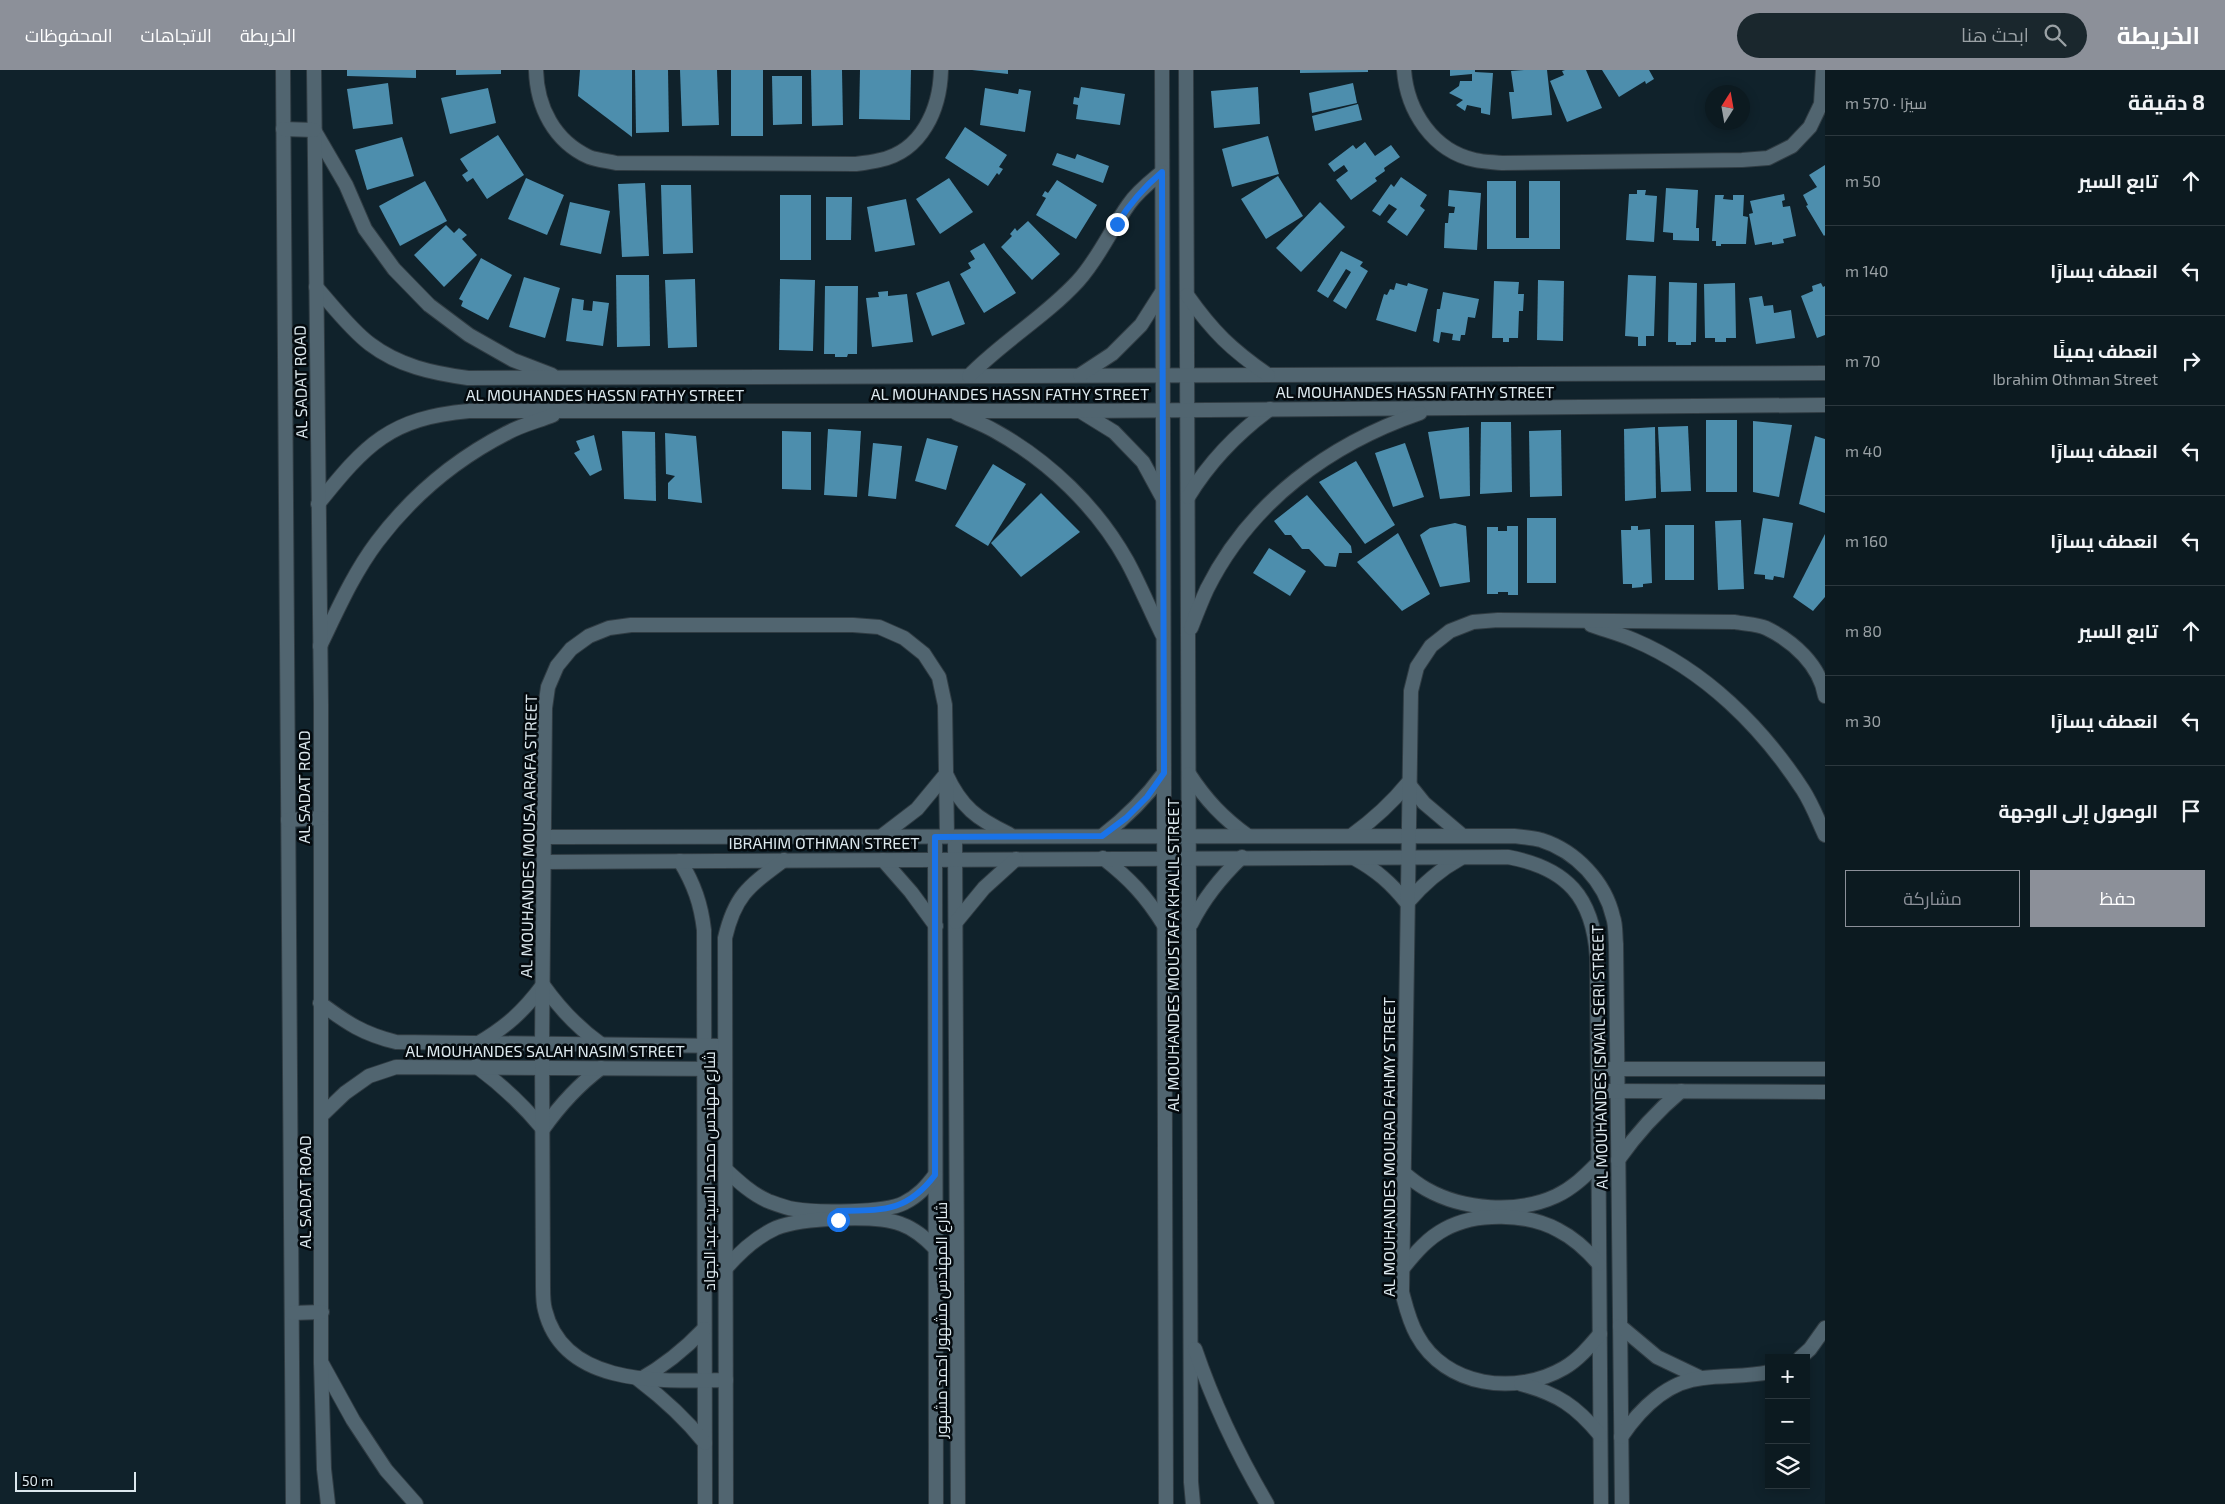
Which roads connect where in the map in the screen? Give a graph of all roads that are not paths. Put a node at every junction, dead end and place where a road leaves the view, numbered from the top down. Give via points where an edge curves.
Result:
1 (283, 70) edge
2 (314, 70) edge
3 (536, 70) edge
4 (941, 70) edge
5 (1162, 70) edge
6 (1186, 70) edge
7 (1404, 70) edge
8 (1824, 70) edge
9 (284, 129) junction
10 (314, 130) junction
11 (1162, 172) junction
12 (316, 287) junction
13 (1162, 292) junction
14 (1187, 295) junction
15 (1822, 371) edge
16 (1162, 375) junction
17 (1188, 375) junction
18 (1268, 375) junction
19 (969, 376) junction
20 (1079, 376) junction
21 (559, 378) junction
22 (1825, 405) edge
23 (1270, 409) junction
24 (1432, 409) junction
25 (1079, 410) junction
26 (1162, 410) junction
27 (1187, 410) junction
28 (951, 411) junction
29 (561, 412) junction
30 (1163, 498) junction
31 (1188, 498) junction
32 (318, 504) junction
33 (1581, 621) junction
34 (1188, 633) junction
35 (1164, 636) junction
36 (320, 646) junction
37 (1825, 696) edge
38 (1164, 773) junction
39 (1189, 773) junction
40 (946, 774) junction
41 (1408, 783) junction
42 (321, 818) junction
43 (288, 820) junction
44 (1825, 834) edge
45 (883, 835) junction
46 (946, 836) junction
47 (1012, 836) junction
48 (1102, 836) junction
49 (1164, 836) junction
50 (1189, 836) junction
51 (1248, 836) junction
52 (1351, 836) junction
53 (1407, 836) junction
54 (1463, 836) junction
55 (544, 837) junction
56 (1407, 856) junction
57 (1242, 857) junction
58 (1351, 857) junction
59 (1464, 857) junction
60 (1103, 858) junction
61 (1164, 858) junction
62 (1189, 858) junction
63 (935, 859) junction
64 (955, 859) junction
65 (1016, 859) junction
66 (784, 860) junction
67 (883, 860) junction
68 (680, 861) junction
69 (544, 862) junction
70 (1407, 903) junction
71 (956, 922) junction
72 (936, 926) junction
73 (1165, 927) junction
74 (1189, 927) junction
75 (543, 985) junction
76 (320, 1003) junction
77 (477, 1044) junction
78 (542, 1045) junction
79 (602, 1045) junction
80 (704, 1046) junction
81 (725, 1046) junction
82 (476, 1066) junction
83 (542, 1067) junction
84 (601, 1068) junction
85 (1598, 1068) junction
86 (1618, 1068) junction
87 (704, 1069) junction
88 (725, 1069) junction
89 (1825, 1069) edge
90 (1598, 1091) junction
91 (1618, 1091) junction
92 (1681, 1091) junction
93 (1825, 1092) edge
94 (321, 1116) junction
95 (543, 1129) junction
96 (1618, 1160) junction
97 (1598, 1163) junction
98 (725, 1169) junction
99 (1404, 1173) junction
100 (935, 1175) junction
101 (1503, 1212) junction
102 (838, 1215) junction
103 (935, 1248) junction
104 (1599, 1264) junction
105 (726, 1268) junction
106 (1403, 1268) junction
107 (322, 1312) junction
108 (292, 1313) junction
109 (1620, 1326) junction
110 (1825, 1328) edge
111 (704, 1329) junction
112 (1600, 1334) junction
113 (1191, 1336) junction
114 (1805, 1354) edge
115 (321, 1362) junction
116 (1765, 1372) edge
117 (1701, 1378) junction
118 (638, 1380) junction
119 (705, 1380) junction
120 (726, 1380) junction
121 (1521, 1384) junction
122 (1600, 1435) junction
123 (1621, 1437) junction
124 (705, 1443) junction
125 (293, 1504) edge
126 (328, 1504) edge
127 (416, 1504) edge
128 (705, 1504) edge
129 (726, 1504) edge
130 (936, 1504) edge
131 (958, 1504) edge
132 (1166, 1504) edge
133 (1193, 1504) edge
134 (1267, 1504) edge
135 (1601, 1504) edge
136 (1622, 1504) edge

1 - 9 street, AL SADAT ROAD
2 - 10 street, AL SADAT ROAD
3 - 4 street via 539,99 550,124 567,143 590,157 616,163 856,164 881,160 904,149 923,132 935,110
5 - 11 street, AL MOUHANDES MOUSTAFA KHALIL STREET
6 - 14 street, AL MOUHANDES MOUSTAFA KHALIL STREET
7 - 8 street via 1412,109 1428,132 1449,149 1474,160 1502,163 1768,158 1792,146 1810,128 1821,104
9 - 10 street
9 - 43 street, AL SADAT ROAD
10 - 12 street, AL SADAT ROAD
10 - 21 street via 346,185 365,229 394,269 429,305 513,360
11 - 13 street, AL MOUHANDES MOUSTAFA KHALIL STREET
11 - 19 street via 1129,204 1100,252 1063,296 1032,324 990,354
12 - 21 street, AL MOUHANDES HASSN FATHY STREET via 369,344 399,362 432,373 468,378
12 - 32 street, AL SADAT ROAD
13 - 16 street, AL MOUHANDES MOUSTAFA KHALIL STREET
13 - 20 street via 1141,325 1112,354
14 - 17 street, AL MOUHANDES MOUSTAFA KHALIL STREET
14 - 18 street via 1209,326
15 - 18 street, AL MOUHANDES HASSN FATHY STREET
16 - 17 street, AL MOUHANDES HASSN FATHY STREET
16 - 20 street, AL MOUHANDES HASSN FATHY STREET
16 - 26 street, AL MOUHANDES MOUSTAFA KHALIL STREET
17 - 18 street, AL MOUHANDES HASSN FATHY STREET
17 - 27 street, AL MOUHANDES MOUSTAFA KHALIL STREET
19 - 20 street, AL MOUHANDES HASSN FATHY STREET
19 - 21 street, AL MOUHANDES HASSN FATHY STREET
22 - 24 street, AL MOUHANDES HASSN FATHY STREET
23 - 24 street, AL MOUHANDES HASSN FATHY STREET
23 - 27 street, AL MOUHANDES HASSN FATHY STREET
23 - 31 street via 1223,448
24 - 34 street via 1385,425 1341,447 1301,475 1265,508 1234,546 1208,588
25 - 26 street, AL MOUHANDES HASSN FATHY STREET
25 - 28 street, AL MOUHANDES HASSN FATHY STREET
25 - 30 street via 1114,432 1143,462
26 - 27 street, AL MOUHANDES HASSN FATHY STREET
26 - 30 street, AL MOUHANDES MOUSTAFA KHALIL STREET
27 - 31 street, AL MOUHANDES MOUSTAFA KHALIL STREET
28 - 29 street, AL MOUHANDES HASSN FATHY STREET
28 - 35 street via 1002,435 1070,486 1101,522 1127,561
29 - 32 street, AL MOUHANDES HASSN FATHY STREET via 469,411 439,414 410,422 383,436 359,455
29 - 36 street via 499,437 457,462 413,499 376,543 346,592
30 - 35 street, AL MOUHANDES MOUSTAFA KHALIL STREET
31 - 34 street, AL MOUHANDES MOUSTAFA KHALIL STREET
32 - 36 street, AL SADAT ROAD
33 - 37 street, AL MOUHANDES MOURAD FAHMY STREET via 1735,622 1764,628 1790,642 1810,663
33 - 41 street, AL MOUHANDES MOURAD FAHMY STREET via 1474,622 1450,631 1431,646 1417,667 1411,691
33 - 44 street via 1635,640 1686,668 1731,703 1771,744 1804,792
34 - 39 street, AL MOUHANDES MOUSTAFA KHALIL STREET
35 - 38 street, AL MOUHANDES MOUSTAFA KHALIL STREET
36 - 42 street, AL SADAT ROAD
38 - 48 street via 1147,797
38 - 49 street, AL MOUHANDES MOUSTAFA KHALIL STREET
39 - 50 street, AL MOUHANDES MOUSTAFA KHALIL STREET
39 - 51 street via 1211,805
40 - 45 street via 917,809
40 - 46 street, AL MOUHANDES MOUSA ARAFA STREET
40 - 47 street via 955,794 971,811
40 - 55 street, AL MOUHANDES MOUSA ARAFA STREET via 945,705 938,677 924,654 904,638 879,627 631,625 609,628 589,636 571,649 557,666 548,687
41 - 52 street via 1373,821
41 - 53 street, AL MOUHANDES MOURAD FAHMY STREET
41 - 54 street via 1424,803
42 - 43 street
42 - 76 street, AL SADAT ROAD
43 - 108 street, AL SADAT ROAD
45 - 46 street, IBRAHIM OTHMAN STREET
45 - 55 street, IBRAHIM OTHMAN STREET
46 - 47 street, IBRAHIM OTHMAN STREET
46 - 63 street, شارع المهندس مشهور احمد مشهور
46 - 64 street, شارع المهندس مشهور احمد مشهور
47 - 48 street, IBRAHIM OTHMAN STREET
48 - 49 street, IBRAHIM OTHMAN STREET
49 - 50 street, AL MOUHANDES ISMAIL SERI STREET
49 - 61 street, AL MOUHANDES MOUSTAFA KHALIL STREET
50 - 51 street, AL MOUHANDES ISMAIL SERI STREET
50 - 62 street, AL MOUHANDES MOUSTAFA KHALIL STREET
51 - 52 street, AL MOUHANDES ISMAIL SERI STREET
52 - 53 street, AL MOUHANDES ISMAIL SERI STREET
53 - 54 street, AL MOUHANDES ISMAIL SERI STREET
53 - 56 street, AL MOUHANDES MOURAD FAHMY STREET
54 - 86 street, AL MOUHANDES ISMAIL SERI STREET via 1514,836 1542,840 1566,852 1588,869 1604,891 1614,917
55 - 69 street, AL MOUHANDES MOUSA ARAFA STREET
56 - 58 street, AL MOUHANDES ISMAIL SERI STREET
56 - 59 street, AL MOUHANDES ISMAIL SERI STREET
56 - 70 street, AL MOUHANDES MOURAD FAHMY STREET
57 - 58 street, AL MOUHANDES ISMAIL SERI STREET
57 - 62 street, AL MOUHANDES ISMAIL SERI STREET
57 - 74 street via 1220,877
58 - 70 street via 1379,873
59 - 70 street via 1442,868
59 - 85 street, AL MOUHANDES ISMAIL SERI STREET via 1508,857 1532,862 1555,872 1574,888 1596,932
60 - 61 street, IBRAHIM OTHMAN STREET
60 - 65 street, IBRAHIM OTHMAN STREET
60 - 73 street via 1128,877 1149,900
61 - 62 street, AL MOUHANDES ISMAIL SERI STREET
61 - 73 street, AL MOUHANDES MOUSTAFA KHALIL STREET
62 - 74 street, AL MOUHANDES MOUSTAFA KHALIL STREET
63 - 64 street, IBRAHIM OTHMAN STREET
63 - 67 street, IBRAHIM OTHMAN STREET
63 - 72 street, شارع المهندس مشهور احمد مشهور
64 - 65 street, IBRAHIM OTHMAN STREET
64 - 71 street, شارع المهندس مشهور احمد مشهور
65 - 71 street via 984,888
66 - 67 street, IBRAHIM OTHMAN STREET
66 - 68 street, IBRAHIM OTHMAN STREET
66 - 81 street, شارع مهندس محمد السيد عبد الجواد via 742,895 730,915 725,938
67 - 72 street
68 - 69 street, IBRAHIM OTHMAN STREET
68 - 80 street, شارع مهندس محمد السيد عبد الجواد via 693,882 701,906
69 - 75 street, AL MOUHANDES MOUSA ARAFA STREET
70 - 99 street, AL MOUHANDES MOURAD FAHMY STREET
71 - 131 street, شارع المهندس مشهور احمد مشهور
72 - 100 street, شارع المهندس مشهور احمد مشهور
73 - 132 street, AL MOUHANDES MOUSTAFA KHALIL STREET
74 - 113 street, AL MOUHANDES MOUSTAFA KHALIL STREET
75 - 77 street via 525,1009 503,1029
75 - 78 street, AL MOUHANDES MOUSA ARAFA STREET
75 - 79 street via 566,1015
76 - 77 street, AL MOUHANDES SALAH NASIM STREET via 363,1032 396,1042
76 - 94 street, AL SADAT ROAD
77 - 78 street, AL MOUHANDES SALAH NASIM STREET
78 - 79 street, AL MOUHANDES SALAH NASIM STREET
78 - 83 street, AL MOUHANDES MOUSA ARAFA STREET
79 - 80 street, AL MOUHANDES SALAH NASIM STREET
80 - 81 street, AL MOUHANDES SALAH NASIM STREET
80 - 87 street, شارع مهندس محمد السيد عبد الجواد
81 - 88 street, شارع مهندس محمد السيد عبد الجواد
82 - 83 street, AL MOUHANDES SALAH NASIM STREET
82 - 94 street, AL MOUHANDES SALAH NASIM STREET via 396,1067 369,1076
82 - 95 street via 512,1095
83 - 84 street, AL MOUHANDES SALAH NASIM STREET
83 - 95 street, AL MOUHANDES MOUSA ARAFA STREET
84 - 87 street, AL MOUHANDES SALAH NASIM STREET
84 - 95 street via 578,1085
85 - 86 street
85 - 90 street, AL MOUHANDES ISMAIL SERI STREET
86 - 89 street
86 - 91 street, AL MOUHANDES ISMAIL SERI STREET
87 - 88 street, AL MOUHANDES SALAH NASIM STREET
87 - 111 street, شارع مهندس محمد السيد عبد الجواد
88 - 98 street, شارع مهندس محمد السيد عبد الجواد
90 - 91 street
90 - 97 street, AL MOUHANDES ISMAIL SERI STREET
91 - 92 street
91 - 96 street, AL MOUHANDES ISMAIL SERI STREET
92 - 93 street
92 - 96 street via 1636,1134
94 - 107 street, AL SADAT ROAD
95 - 118 street, AL MOUHANDES MOUSA ARAFA STREET via 545,1310 554,1332 587,1364
96 - 109 street, AL MOUHANDES ISMAIL SERI STREET
97 - 101 street via 1579,1182 1556,1196
97 - 104 street, AL MOUHANDES ISMAIL SERI STREET
98 - 102 street via 745,1188 768,1201 794,1209
98 - 105 street, شارع مهندس محمد السيد عبد الجواد
99 - 101 street via 1426,1189 1450,1200
99 - 106 street, AL MOUHANDES MOURAD FAHMY STREET
100 - 102 street via 922,1192 902,1204
100 - 103 street, شارع المهندس مشهور احمد مشهور
101 - 104 street via 1557,1229 1580,1244
101 - 106 street via 1446,1228 1422,1245
102 - 103 street via 901,1224 921,1234
102 - 105 street via 775,1229 756,1239
103 - 130 street, شارع المهندس مشهور احمد مشهور
104 - 112 street, AL MOUHANDES ISMAIL SERI STREET
105 - 120 street, شارع مهندس محمد السيد عبد الجواد
106 - 121 street, AL MOUHANDES MOURAD FAHMY STREET via 1402,1292 1407,1315 1417,1337 1432,1356 1473,1380 1497,1385
107 - 108 street
107 - 115 street, AL SADAT ROAD
108 - 125 street, AL SADAT ROAD
109 - 117 street via 1657,1357
109 - 123 street, AL MOUHANDES ISMAIL SERI STREET
110 - 114 street
111 - 118 street via 670,1361
111 - 119 street, شارع مهندس محمد السيد عبد الجواد
112 - 121 street, AL MOUHANDES MOURAD FAHMY STREET via 1566,1368
112 - 122 street, AL MOUHANDES ISMAIL SERI STREET
113 - 133 street, AL MOUHANDES MOUSTAFA KHALIL STREET
113 - 134 street via 1236,1451
115 - 126 street, AL SADAT ROAD
115 - 127 street via 386,1470
116 - 117 street
117 - 123 street via 1681,1384 1652,1401 1632,1420
118 - 119 street
118 - 124 street via 663,1398
119 - 120 street
119 - 124 street, شارع مهندس محمد السيد عبد الجواد
120 - 129 street, شارع مهندس محمد السيد عبد الجواد
121 - 122 street, AL MOUHANDES MOURAD FAHMY STREET via 1544,1390 1566,1401 1585,1416
122 - 135 street, AL MOUHANDES ISMAIL SERI STREET
123 - 136 street, AL MOUHANDES ISMAIL SERI STREET
124 - 128 street, شارع مهندس محمد السيد عبد الجواد

